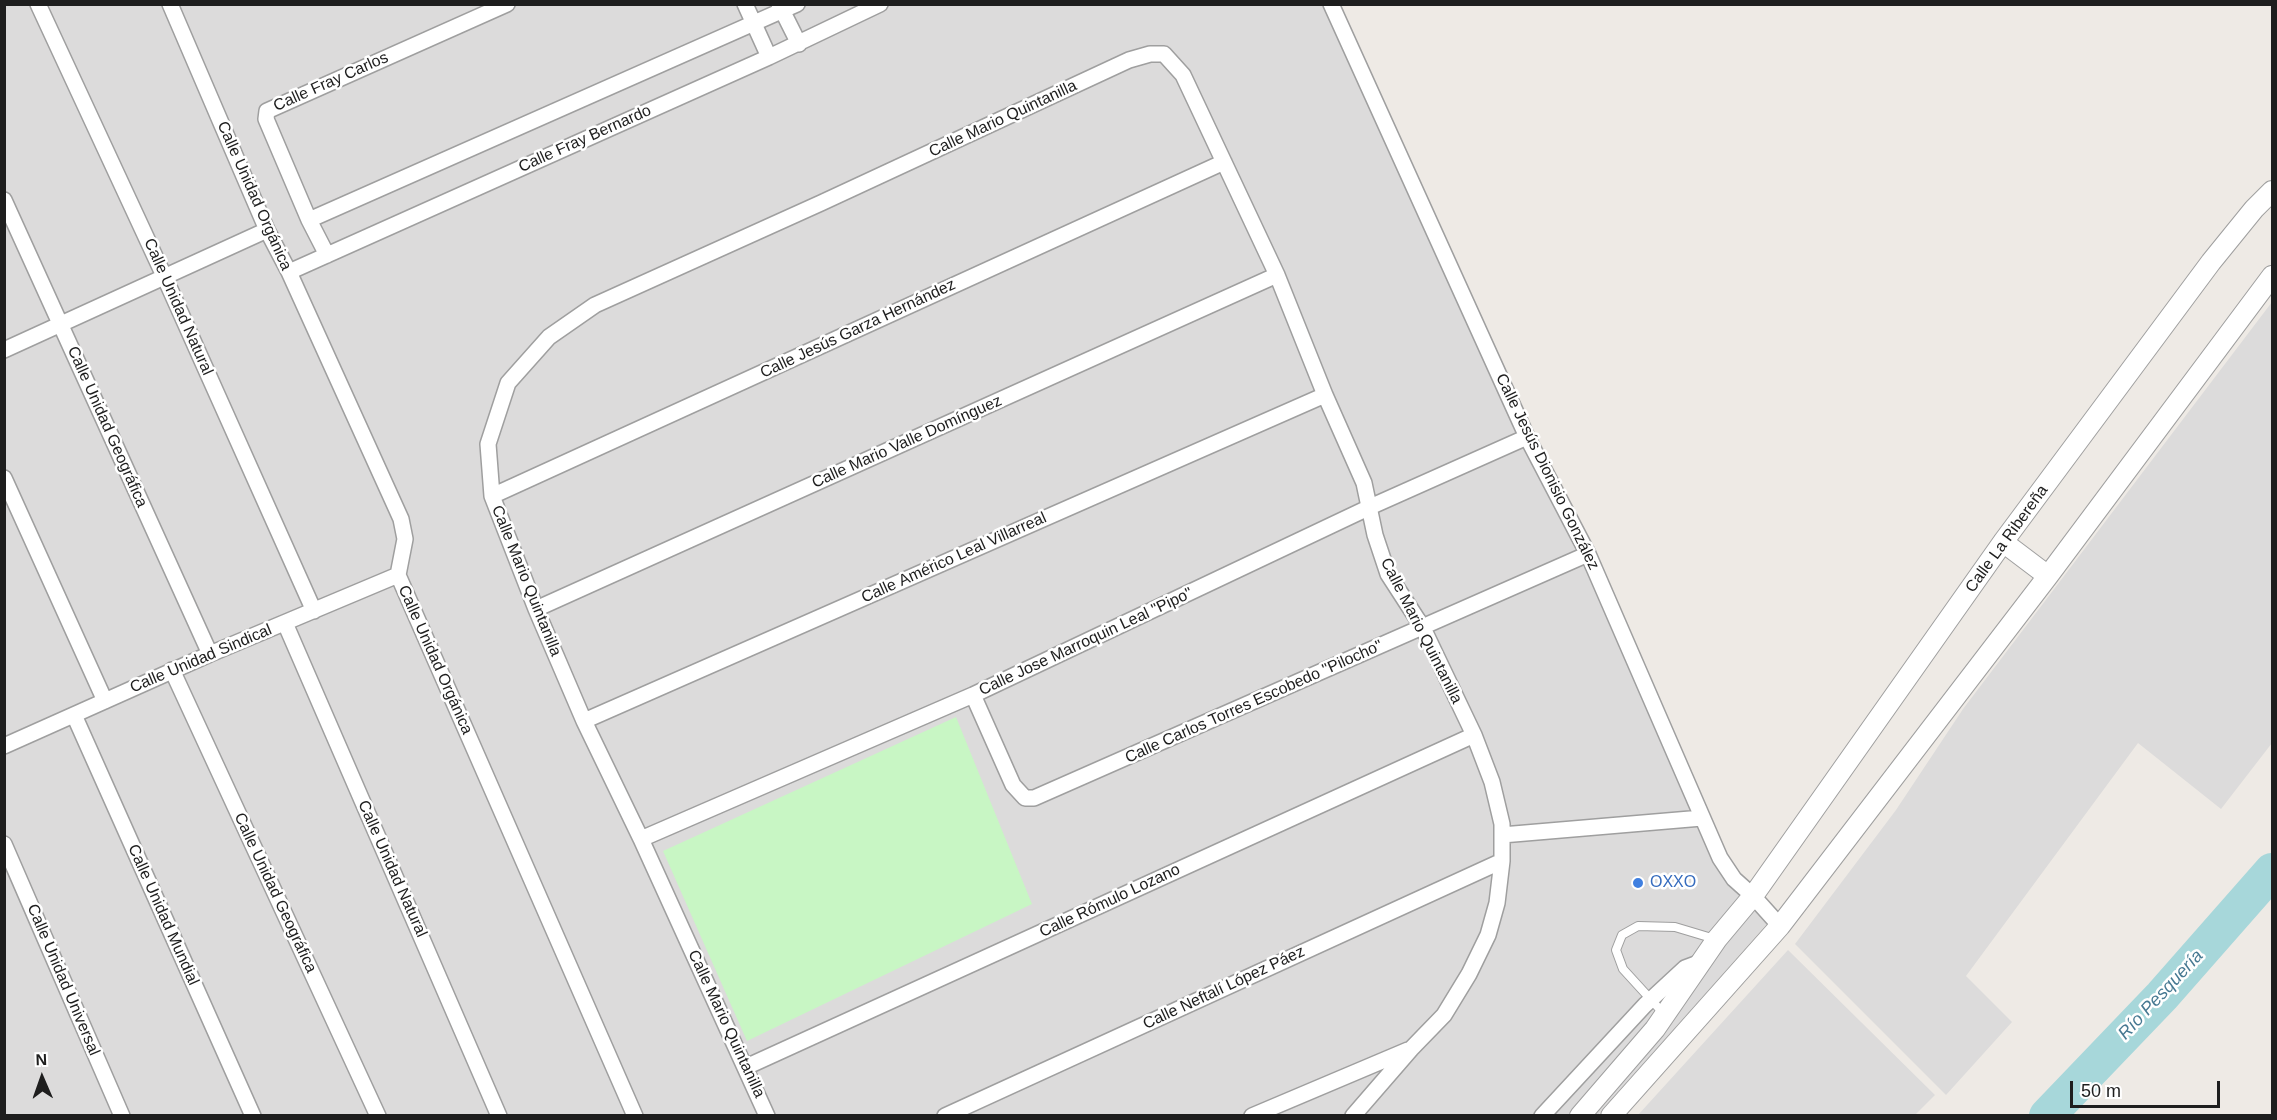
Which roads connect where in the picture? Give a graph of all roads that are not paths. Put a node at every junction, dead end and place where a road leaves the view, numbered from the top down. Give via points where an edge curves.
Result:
1 (38, 4) edge
2 (170, 4) edge
3 (507, 4) edge
4 (745, 4) edge
5 (798, 4) edge
6 (880, 4) edge
7 (1331, 4) edge
8 (781, 8) edge
9 (754, 24) junction
10 (799, 44) junction
11 (769, 57) junction
12 (1224, 162) junction
13 (2272, 191) edge
14 (4, 200) edge
15 (309, 220) junction
16 (267, 230) junction
17 (327, 255) junction
18 (289, 272) junction
19 (1277, 275) junction
20 (2272, 276) edge
21 (165, 278) junction
22 (61, 325) junction
23 (4, 350) edge
24 (1325, 395) junction
25 (1527, 437) junction
26 (4, 478) edge
27 (492, 496) junction
28 (1370, 507) junction
29 (2003, 542) junction
30 (1588, 554) junction
31 (398, 575) junction
32 (2048, 576) junction
33 (536, 609) junction
34 (314, 611) junction
35 (285, 623) junction
36 (1423, 628) junction
37 (210, 654) junction
38 (172, 670) junction
39 (973, 695) junction
40 (105, 701) junction
41 (74, 715) junction
42 (584, 721) junction
43 (1474, 735) junction
44 (4, 746) edge
45 (1702, 818) junction
46 (1502, 835) junction
47 (641, 839) junction
48 (4, 844) edge
49 (1502, 861) junction
50 (1753, 896) junction
51 (1780, 926) junction
52 (1717, 939) junction
53 (1701, 962) junction
54 (1650, 1000) junction
55 (1665, 1016) junction
56 (1411, 1049) junction
57 (746, 1068) junction
58 (122, 1116) edge
59 (253, 1116) edge
60 (378, 1116) edge
61 (499, 1116) edge
62 (635, 1116) edge
63 (767, 1116) edge
64 (945, 1116) edge
65 (1252, 1116) edge
66 (1353, 1116) edge
67 (1542, 1116) edge
68 (1581, 1116) edge
69 (1611, 1116) edge

1 - 21 street, Calle Unidad Natural
2 - 16 street, Calle Unidad Orgánica
3 - 15 street, Calle Fray Carlos via 267,111 266,119
4 - 9 street
5 - 8 street
6 - 10 street, Calle Fray Bernardo
7 - 25 street, Calle Jesús Dionisio González
8 - 9 street
8 - 10 street
9 - 11 street
9 - 15 street
10 - 11 street, Calle Fray Bernardo
11 - 17 street, Calle Fray Bernardo
12 - 19 street, Calle Mario Quintanilla
12 - 27 street, Calle Jesús Garza Hernández
12 - 27 street, Calle Mario Quintanilla via 1177,66 1164,54 1129,60 595,305 558,330 508,383 488,444
13 - 29 street, Calle La Ribereña via 2211,262
14 - 22 street, Calle Unidad Geográfica
15 - 17 street, Calle Fray Carlos
16 - 18 street, Calle Unidad Orgánica
16 - 21 street
17 - 18 street, Calle Fray Bernardo
18 - 31 street, Calle Unidad Orgánica via 401,519 405,539
19 - 24 street, Calle Mario Quintanilla
19 - 33 street, Calle Mario Valle Domínguez
20 - 32 street
21 - 22 street
21 - 34 street, Calle Unidad Natural
22 - 23 street
22 - 37 street, Calle Unidad Geográfica
24 - 28 street, Calle Mario Quintanilla via 1364,483
24 - 42 street, Calle Américo Leal Villarreal
25 - 28 street, Calle Jose Marroquin Leal "Pipo"
25 - 30 street, Calle Jesús Dionisio González
26 - 40 street
27 - 33 street, Calle Mario Quintanilla
28 - 36 street, Calle Mario Quintanilla via 1388,574
28 - 39 street, Calle Jose Marroquin Leal "Pipo"
29 - 32 street
29 - 50 street, Calle La Ribereña
30 - 36 street, Calle Carlos Torres Escobedo "Pilocho"
30 - 45 street, Calle Jesús Dionisio González
31 - 34 street, Calle Unidad Sindical
31 - 62 street, Calle Unidad Orgánica
32 - 51 street
33 - 42 street, Calle Mario Quintanilla
34 - 35 street, Calle Unidad Sindical
35 - 37 street, Calle Unidad Sindical
35 - 61 street, Calle Unidad Natural
36 - 39 street, Calle Carlos Torres Escobedo "Pilocho" via 1034,798 1025,798 1013,784
36 - 43 street, Calle Mario Quintanilla
37 - 38 street, Calle Unidad Sindical
38 - 40 street, Calle Unidad Sindical
38 - 60 street, Calle Unidad Geográfica
39 - 47 street, Calle Jose Marroquin Leal "Pipo"
40 - 41 street, Calle Unidad Sindical
41 - 44 street, Calle Unidad Sindical
41 - 59 street, Calle Unidad Mundial
42 - 47 street, Calle Mario Quintanilla
43 - 46 street, Calle Mario Quintanilla via 1492,782
43 - 57 street, Calle Rómulo Lozano
45 - 46 street
45 - 50 street, Calle Jesús Dionisio González via 1720,858 1734,879
46 - 49 street, Calle Mario Quintanilla
47 - 57 street, Calle Mario Quintanilla
48 - 58 street, Calle Unidad Universal
49 - 56 street, Calle Mario Quintanilla via 1488,935 1444,1014
49 - 64 street, Calle Neftalí López Páez
50 - 51 street, Calle Jesús Dionisio González
50 - 52 street, Calle La Ribereña
51 - 69 street
52 - 53 street, Calle La Ribereña
52 - 54 lane via 1675,927 1638,926 1622,935 1616,950 1623,969
53 - 54 street via 1685,968
53 - 55 street, Calle La Ribereña
54 - 55 lane
54 - 67 street
55 - 68 street, Calle La Ribereña
56 - 65 street
56 - 66 street, Calle Mario Quintanilla
57 - 63 street, Calle Mario Quintanilla

